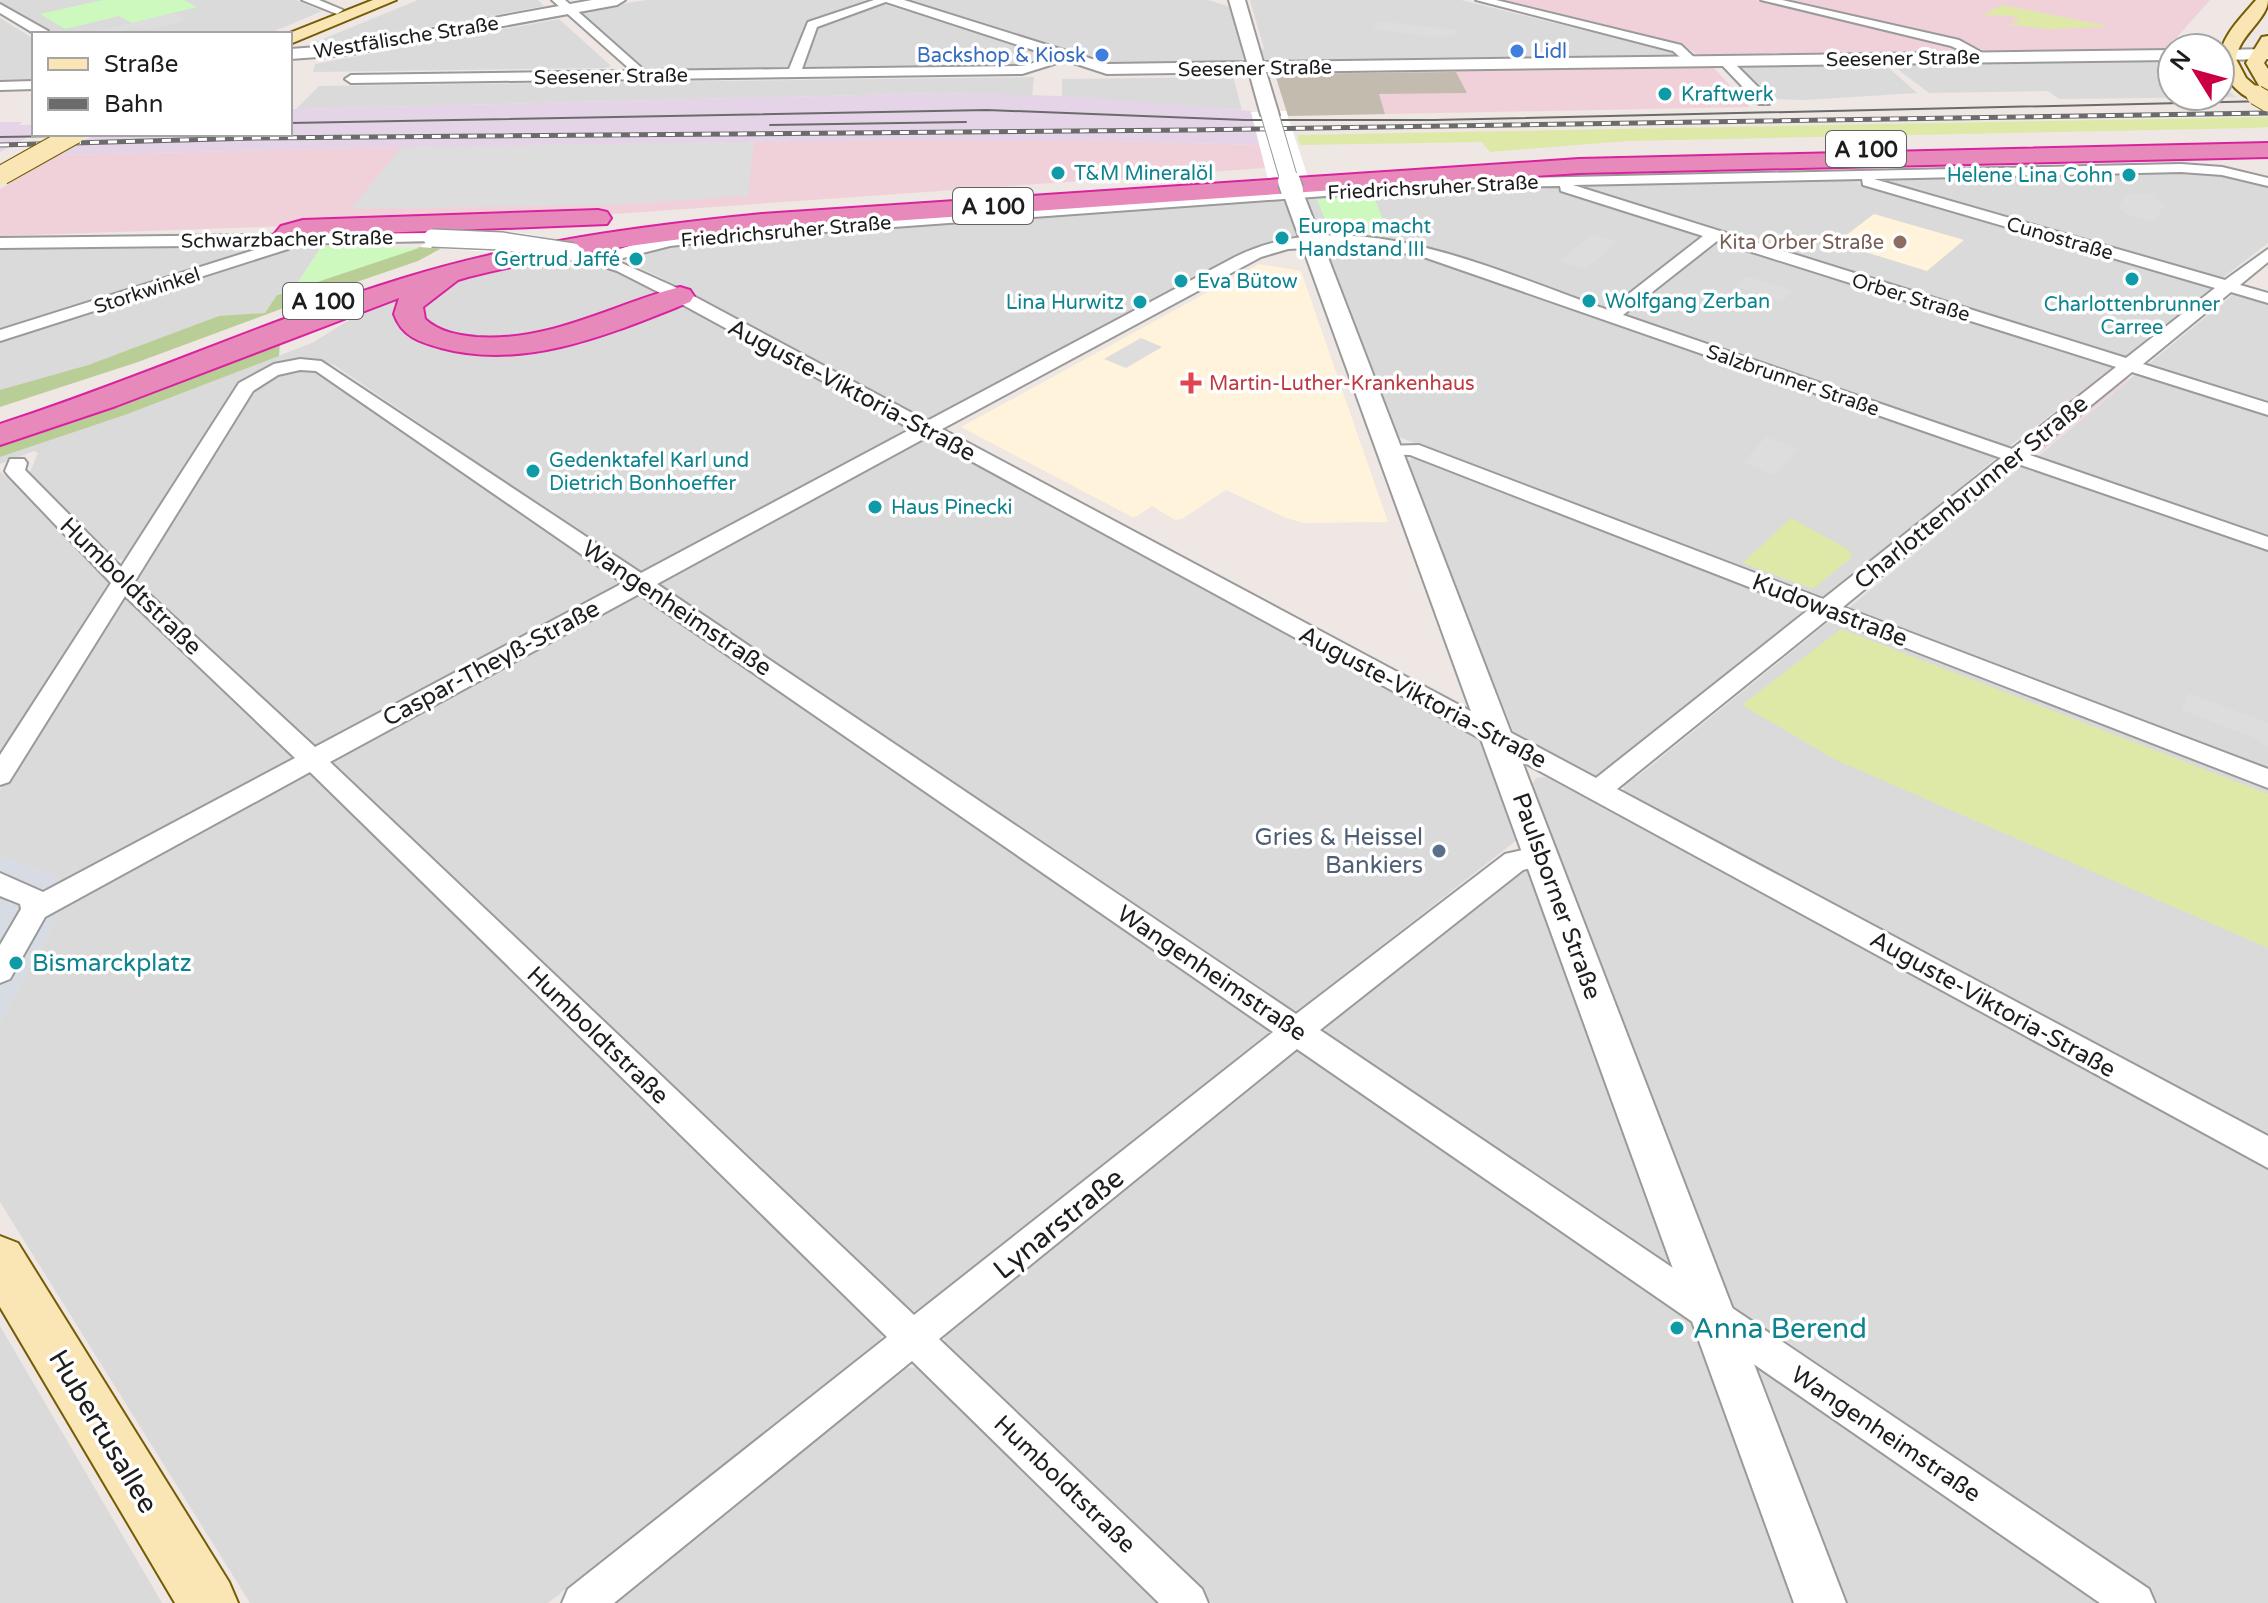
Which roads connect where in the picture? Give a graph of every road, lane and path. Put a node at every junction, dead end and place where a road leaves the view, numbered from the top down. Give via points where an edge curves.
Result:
1 (308, 0) edge
2 (362, 0) edge
3 (388, 0) edge
4 (617, 0) edge
5 (887, 0) edge
6 (1237, 0) edge
7 (1482, 0) edge
8 (1767, 0) edge
9 (2265, 0) edge
10 (563, 4) edge
11 (0, 8) edge
12 (337, 10) junction
13 (41, 32) edge
14 (281, 32) edge
15 (2236, 36) edge
16 (292, 38) edge
17 (2265, 50) edge
18 (2236, 51) edge
19 (2156, 53) edge
20 (292, 54) edge
21 (1982, 56) junction
22 (1067, 58) junction
23 (1724, 60) junction
24 (1692, 61) junction
25 (1256, 68) junction
26 (794, 74) junction
27 (638, 75) junction
28 (2236, 76) edge
29 (351, 79) dead end
30 (32, 85) edge
31 (0, 86) edge
32 (2264, 94) edge
33 (1764, 101) dead end
34 (50, 136) edge
35 (71, 136) edge
36 (2266, 137) edge
37 (2268, 162) edge
38 (1, 171) edge
39 (1546, 175) junction
40 (1854, 175) junction
41 (2268, 182) edge
42 (1292, 192) junction
43 (655, 221) junction
44 (1714, 235) junction
45 (287, 238) junction
46 (0, 243) edge
47 (1312, 243) junction
48 (573, 252) joint
49 (2268, 254) edge
50 (602, 260) junction
51 (451, 273) junction
52 (2227, 287) junction
53 (680, 296) junction
54 (2268, 298) edge
55 (1611, 316) junction
56 (0, 336) edge
57 (2129, 366) junction
58 (2268, 409) edge
59 (0, 415) edge
60 (925, 429) junction
61 (0, 435) edge
62 (1390, 450) junction
63 (2015, 457) junction
64 (17, 463) dead end
65 (2268, 544) edge
66 (122, 581) junction
67 (641, 583) junction
68 (1825, 608) junction
69 (1498, 737) junction
70 (312, 759) junction
71 (0, 776) edge
72 (2268, 779) edge
73 (1599, 790) junction
74 (1541, 856) junction
75 (0, 884) edge
76 (35, 909) junction
77 (0, 971) edge
78 (1297, 1031) junction
79 (2268, 1153) edge
80 (0, 1260) edge
81 (1713, 1316) junction
82 (914, 1339) junction
83 (208, 1603) edge
84 (582, 1603) edge
85 (1188, 1603) edge
86 (1820, 1603) edge
87 (2135, 1603) edge

1 - 12 street
2 - 12 main road
3 - 16 main road
4 - 10 street, Westfälische Straße
5 - 22 street
5 - 26 street via 812,25
6 - 25 street
7 - 24 street via 1677,48
8 - 21 street via 1955,43
9 - 15 main road
10 - 20 street, Westfälische Straße via 351,49
10 - 27 street
11 - 13 street
12 - 14 main road
17 - 18 street
17 - 32 main road via 2255,63
19 - 21 street, Seesener Straße
21 - 23 street, Seesener Straße
22 - 25 street, Seesener Straße via 1107,69
22 - 26 street, Seesener Straße via 1022,70
23 - 24 street, Seesener Straße
23 - 33 street
24 - 25 street, Seesener Straße
25 - 42 street, Paulsborner Straße, bridge
26 - 27 street, Seesener Straße
27 - 29 street, Seesener Straße
28 - 32 main road
30 - 31 street
34 - 38 main road
35 - 38 main road, bridge
36 - 39 highway, A 100
36 - 43 highway, A 100 via 1464,162
37 - 39 highway
39 - 40 street, Friedrichsruher Straße
39 - 42 street, Friedrichsruher Straße
39 - 44 street, Orber Straße via 1559,186
39 - 51 highway, A 100 via 715,226 585,243
40 - 41 street, Friedrichsruher Straße via 2196,168
40 - 52 street, Cunostraße
42 - 47 street, Paulsborner Straße
42 - 50 street, Friedrichsruher Straße via 728,234 655,242
43 - 45 highway via 620,217 303,228
43 - 59 highway, A 100 via 546,237 438,263
44 - 55 street
44 - 57 street, Orber Straße
45 - 46 street, Schwarzbacher Straße
45 - 48 street, Schwarzbacher Straße, bridge via 501,241
45 - 56 street, Storkwinkel via 283,246
47 - 55 street, Salzbrunner Straße via 1371,243 1422,251
47 - 60 street, Caspar-Theyß-Straße via 1270,248 1244,259
47 - 62 street, Paulsborner Straße
48 - 50 street, Auguste-Viktoria-Straße
49 - 52 street, Charlottenbrunner Straße
50 - 53 street, Auguste-Viktoria-Straße
51 - 53 highway via 415,297 409,316 421,332 479,346 573,335
51 - 61 highway, A 100
52 - 54 street, Cunostraße
52 - 57 street, Charlottenbrunner Straße
53 - 60 street, Auguste-Viktoria-Straße
55 - 63 street, Salzbrunner Straße
57 - 58 street, Orber Straße
57 - 63 street, Charlottenbrunner Straße
60 - 67 street, Caspar-Theyß-Straße
60 - 69 street, Auguste-Viktoria-Straße
62 - 68 street, Kudowastraße via 1412,449
62 - 69 street, Paulsborner Straße
63 - 65 street, Salzbrunner Straße
63 - 68 street, Charlottenbrunner Straße
64 - 66 street, Humboldtstraße via 15,471
66 - 67 street, Wangenheimstraße via 246,387 282,366 321,366
66 - 70 street, Humboldtstraße
66 - 71 street
67 - 70 street, Caspar-Theyß-Straße
67 - 78 street, Wangenheimstraße
68 - 72 street, Kudowastraße
68 - 73 street, Charlottenbrunner Straße
69 - 73 street, Auguste-Viktoria-Straße
69 - 74 street, Paulsborner Straße
70 - 76 street, Caspar-Theyß-Straße
70 - 82 street, Humboldtstraße
73 - 79 street, Auguste-Viktoria-Straße
74 - 78 street, Lynarstraße via 1515,861
74 - 81 street, Paulsborner Straße
75 - 76 street via 32,897
76 - 77 street
78 - 81 street, Wangenheimstraße
78 - 82 street, Lynarstraße
80 - 83 main road, Hubertusallee
81 - 86 street, Paulsborner Straße
81 - 87 street, Wangenheimstraße
82 - 84 street, Lynarstraße
82 - 85 street, Humboldtstraße

